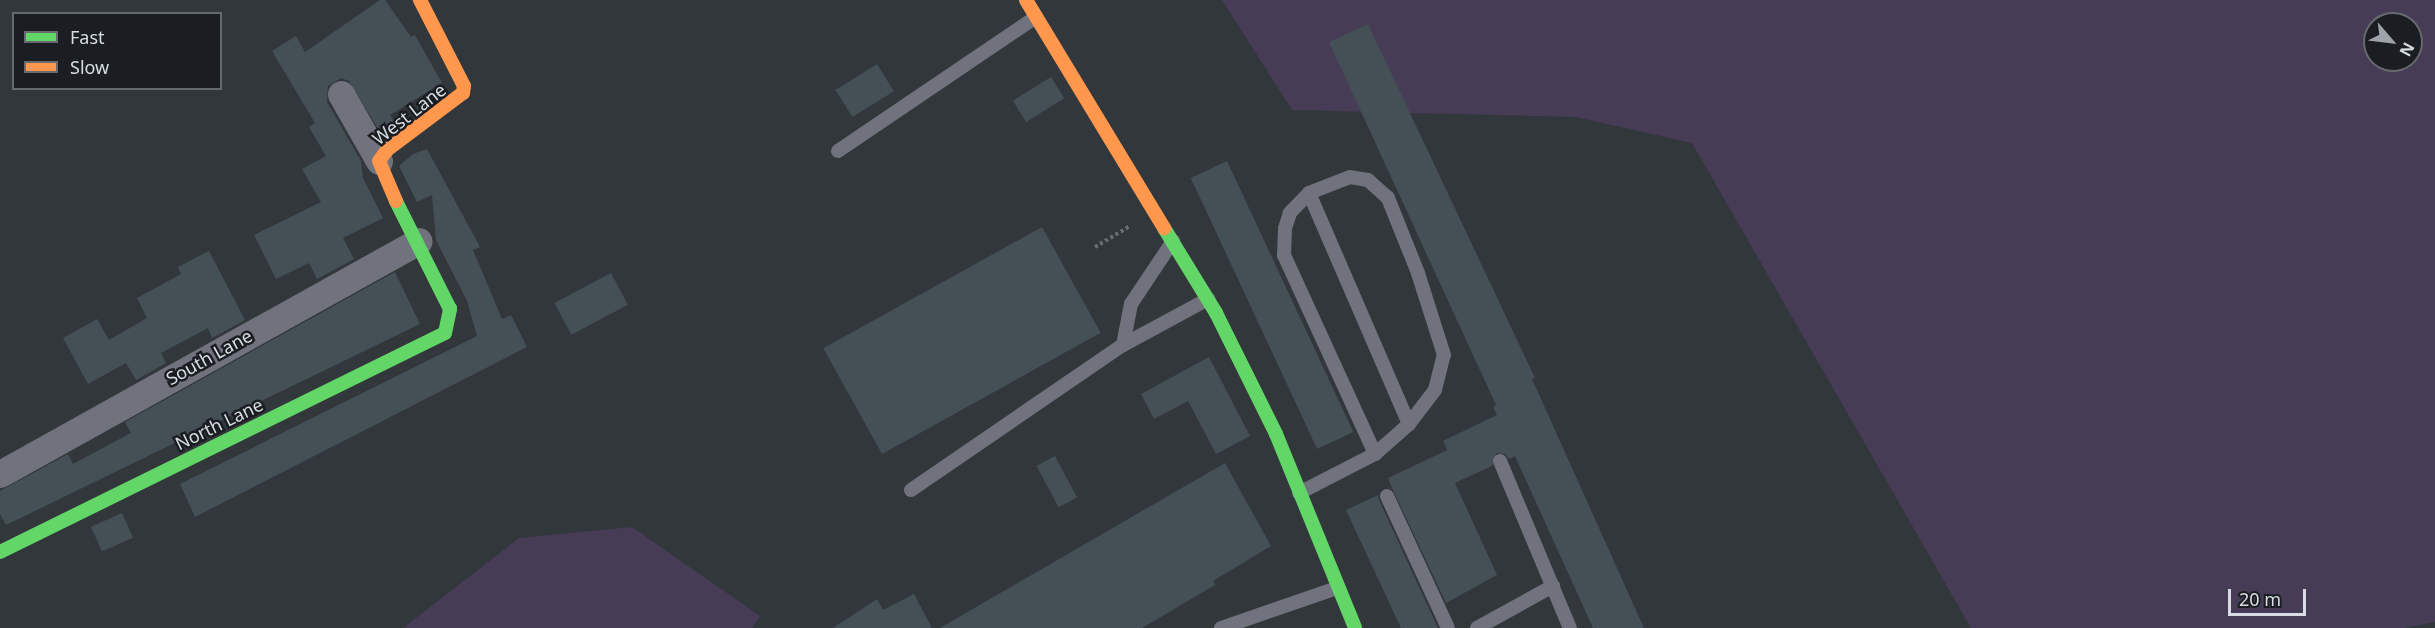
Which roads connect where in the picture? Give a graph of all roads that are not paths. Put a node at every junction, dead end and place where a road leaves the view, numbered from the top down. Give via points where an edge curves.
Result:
1 (420, 0) edge
2 (1026, 0) edge
3 (1038, 16) junction
4 (341, 94) dead end
5 (838, 151) dead end
6 (379, 161) junction
7 (1309, 193) junction
8 (418, 241) junction
9 (1173, 241) junction
10 (1208, 300) junction
11 (450, 323) joint
12 (1123, 345) junction
13 (1409, 424) junction
14 (1375, 454) junction
15 (1500, 461) dead end
16 (0, 474) edge
17 (911, 490) dead end
18 (1297, 494) junction
19 (1387, 496) dead end
20 (0, 552) edge
21 (1553, 586) junction
22 (1337, 588) junction
23 (1221, 628) edge
24 (1355, 628) edge
25 (1448, 628) edge
26 (1477, 628) edge
27 (1570, 628) edge

1 - 6 street, West Lane via 464,86 463,93 387,150
2 - 3 street
3 - 5 lane
3 - 9 street
4 - 6 street
6 - 8 street, West Lane via 380,170
7 - 13 lane
7 - 13 lane via 1350,177 1368,180 1388,198 1418,273 1444,355 1435,390
7 - 14 lane via 1290,213 1284,255
8 - 11 street, West Lane via 450,309
8 - 16 street, South Lane
9 - 10 street
9 - 12 lane via 1131,304
10 - 12 lane
10 - 18 street via 1276,434
11 - 20 street, North Lane via 445,333
12 - 17 lane
13 - 14 lane
14 - 18 lane
15 - 21 lane
18 - 22 street
19 - 25 lane
21 - 26 lane
21 - 27 lane
22 - 23 lane
22 - 24 street

